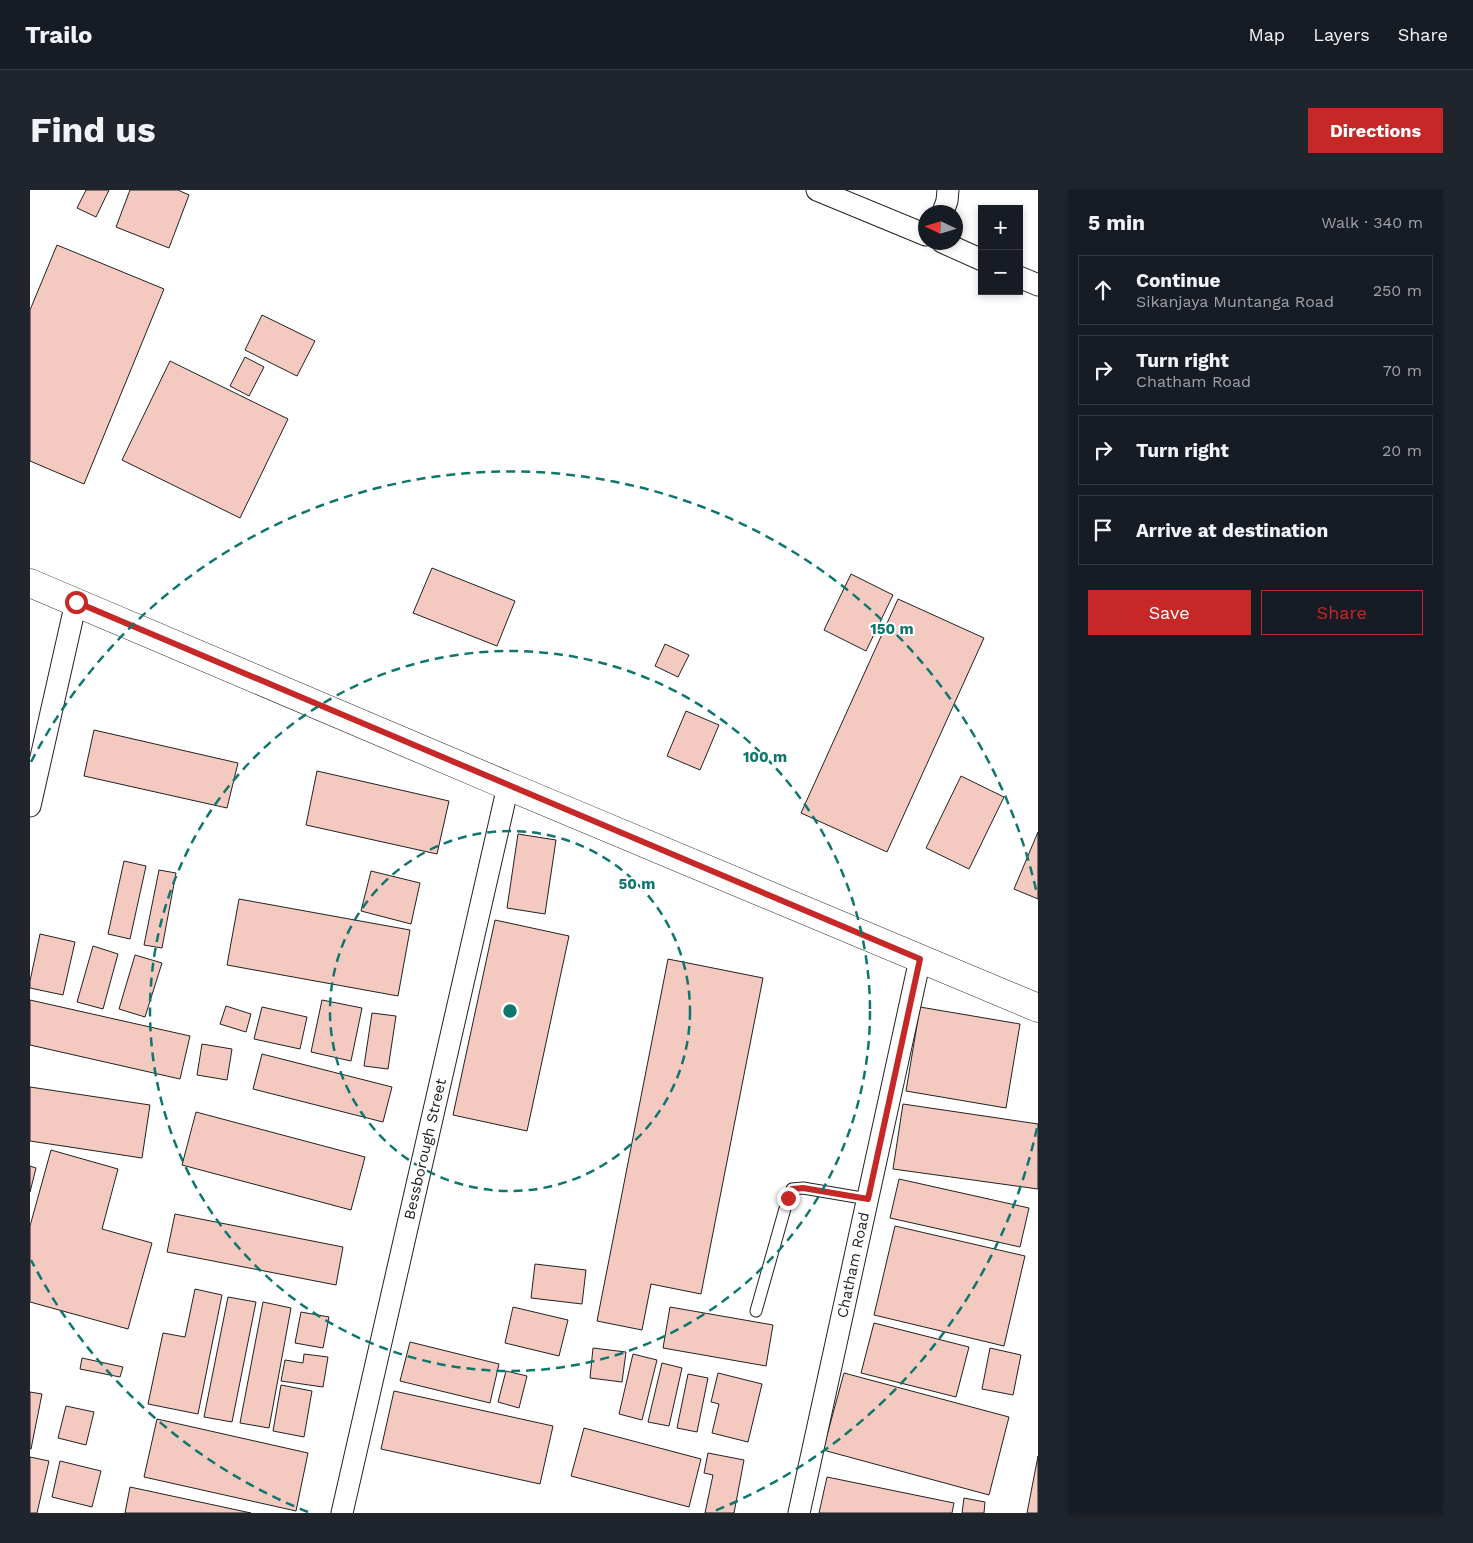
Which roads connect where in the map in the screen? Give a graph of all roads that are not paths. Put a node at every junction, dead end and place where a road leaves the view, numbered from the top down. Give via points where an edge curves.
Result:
1 (817, 190) edge
2 (948, 190) edge
3 (945, 205) edge
4 (918, 232) edge
5 (960, 250) edge
6 (978, 258) edge
7 (1023, 278) edge
8 (1038, 285) edge
9 (30, 583) edge
10 (76, 602) junction
11 (508, 786) junction
12 (30, 806) edge
13 (920, 959) junction
14 (1038, 1008) edge
15 (868, 1199) junction
16 (756, 1311) dead end
17 (342, 1513) edge
18 (799, 1513) edge

1 - 4 street
2 - 3 street
5 - 6 street
7 - 8 street
9 - 10 street
10 - 11 street
10 - 12 street
11 - 13 street
11 - 17 street, Bessborough Street
13 - 14 street
13 - 15 street, Chatham Road
15 - 16 lane via 792,1189
15 - 18 street, Chatham Road

